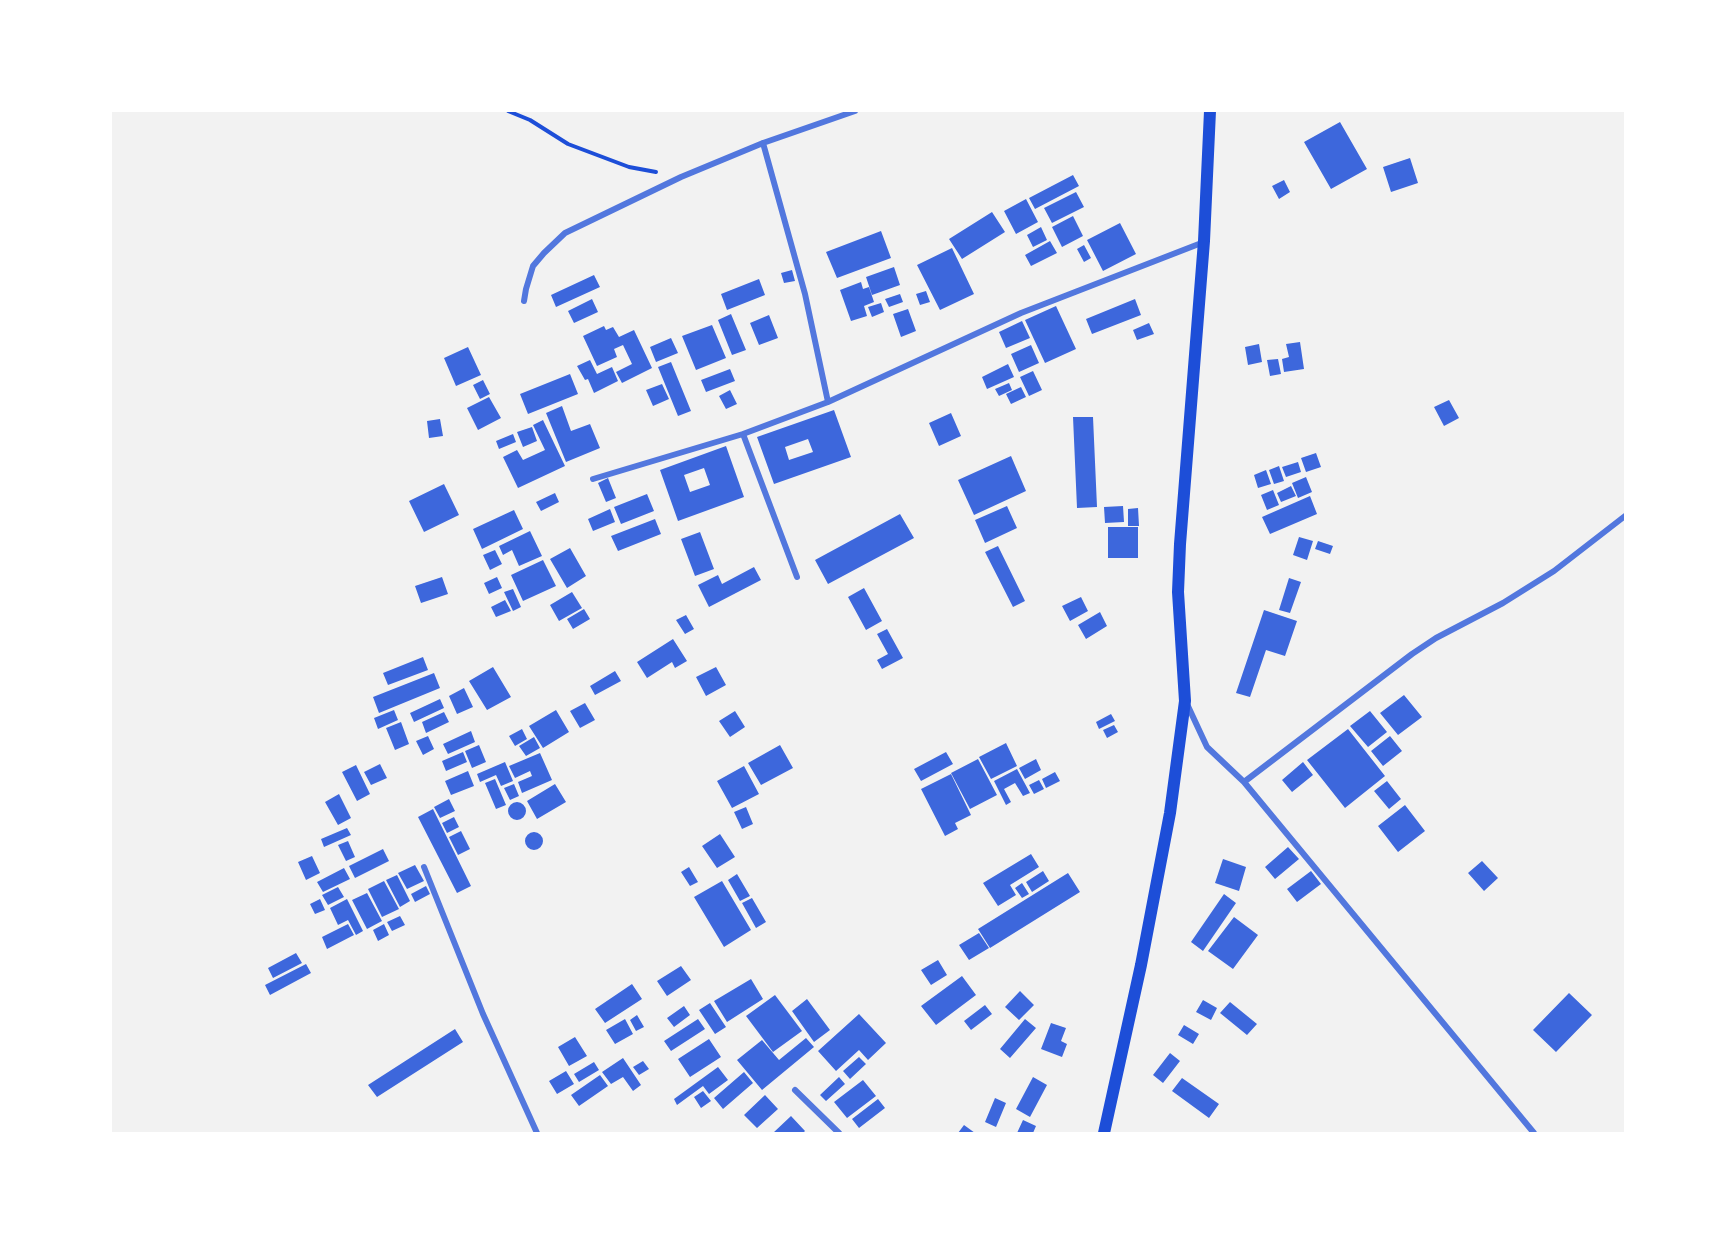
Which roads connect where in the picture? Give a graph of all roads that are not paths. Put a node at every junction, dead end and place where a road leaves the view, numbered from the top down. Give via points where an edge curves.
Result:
1 (855, 111) edge
2 (1210, 111) edge
3 (763, 143) junction
4 (1204, 242) junction
5 (524, 301) dead end
6 (828, 402) junction
7 (743, 434) junction
8 (593, 479) dead end
9 (1625, 516) edge
10 (797, 577) dead end
11 (1185, 700) junction
12 (1244, 782) junction
13 (424, 867) dead end
14 (795, 1090) dead end
15 (537, 1133) edge
16 (839, 1133) edge
17 (1104, 1133) edge
18 (1534, 1133) edge

1 - 3 street
2 - 4 main road
3 - 5 street via 565,233 533,266
3 - 6 street via 805,294
4 - 6 street via 1021,313
4 - 11 main road via 1178,592
6 - 7 street
7 - 8 street
7 - 10 street
9 - 12 street via 1554,571 1412,654
11 - 12 street via 1207,747
11 - 17 main road via 1170,813
12 - 18 street
13 - 15 street via 483,1014
14 - 16 street

